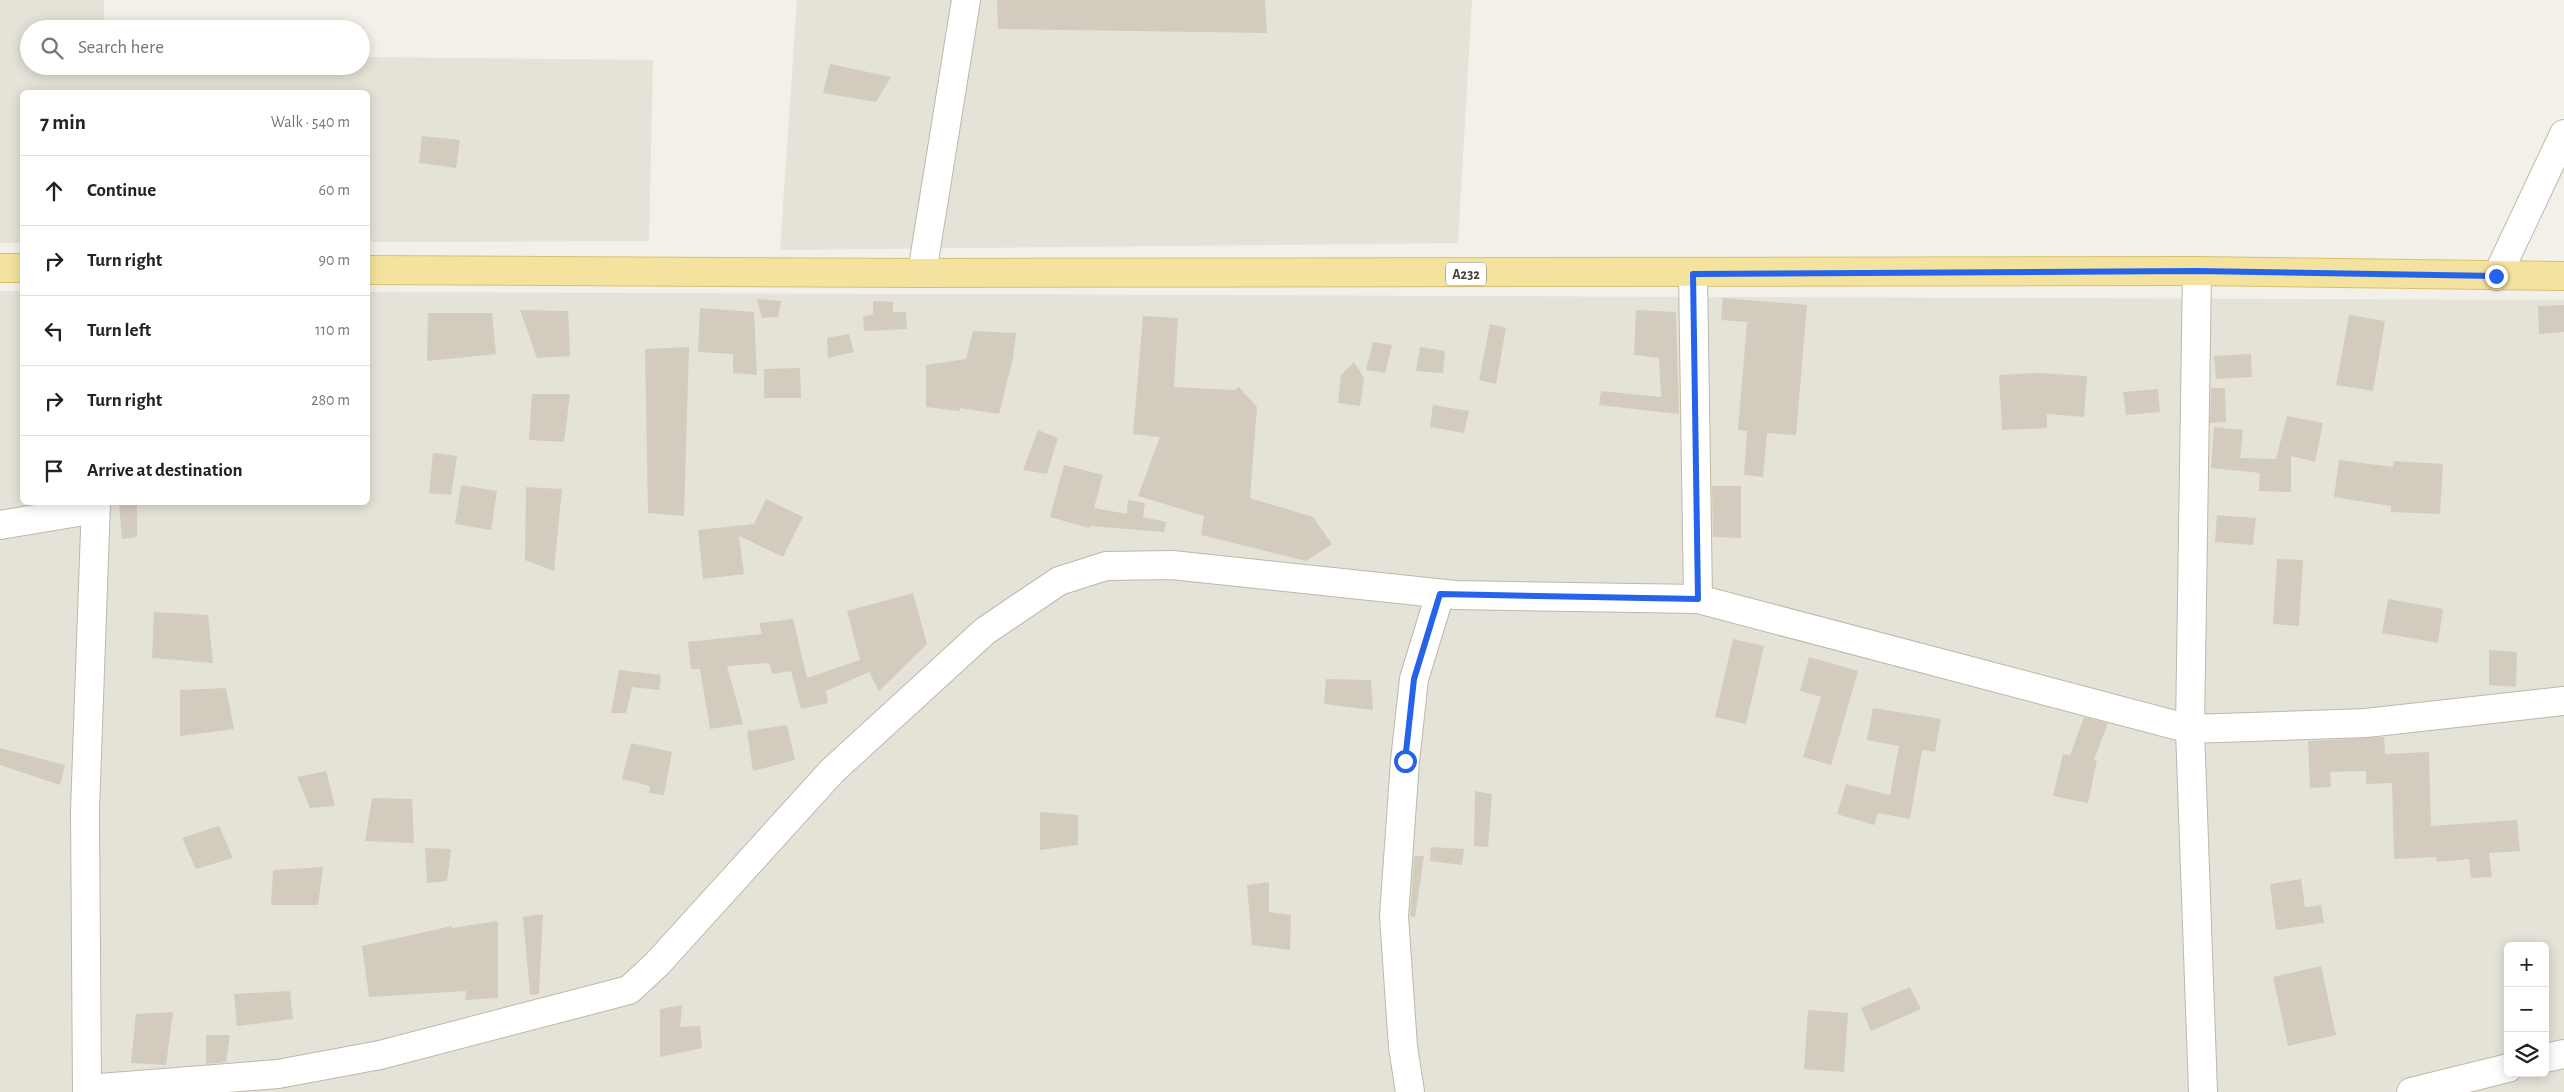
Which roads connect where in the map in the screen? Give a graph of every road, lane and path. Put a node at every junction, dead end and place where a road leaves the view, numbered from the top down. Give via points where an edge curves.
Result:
1 (966, 0) edge
2 (2564, 134) edge
3 (0, 268) edge
4 (20, 268) edge
5 (370, 270) edge
6 (2197, 271) junction
7 (922, 273) junction
8 (1693, 274) junction
9 (2496, 276) junction
10 (2564, 276) edge
11 (96, 506) edge
12 (0, 525) edge
13 (1440, 594) junction
14 (1698, 599) junction
15 (2564, 701) edge
16 (2190, 729) junction
17 (2564, 1054) edge
18 (2549, 1057) edge
19 (2504, 1069) edge
20 (87, 1091) edge
21 (1410, 1092) edge
22 (2203, 1092) edge
23 (2411, 1092) edge

1 - 7 street
2 - 9 street
3 - 4 main road
5 - 7 main road, A232
6 - 8 main road, A232
6 - 9 main road, A232
6 - 16 street
7 - 8 main road, A232
8 - 14 street
9 - 10 main road, A232
11 - 12 street
11 - 20 street via 85,810
13 - 14 street
13 - 20 street via 1172,564 1106,566 1059,581 985,631 832,771 657,964 628,990 380,1055 278,1074
13 - 21 street via 1414,679 1394,916
14 - 16 street
15 - 16 street via 2366,723
16 - 22 street
17 - 18 street
19 - 23 street

